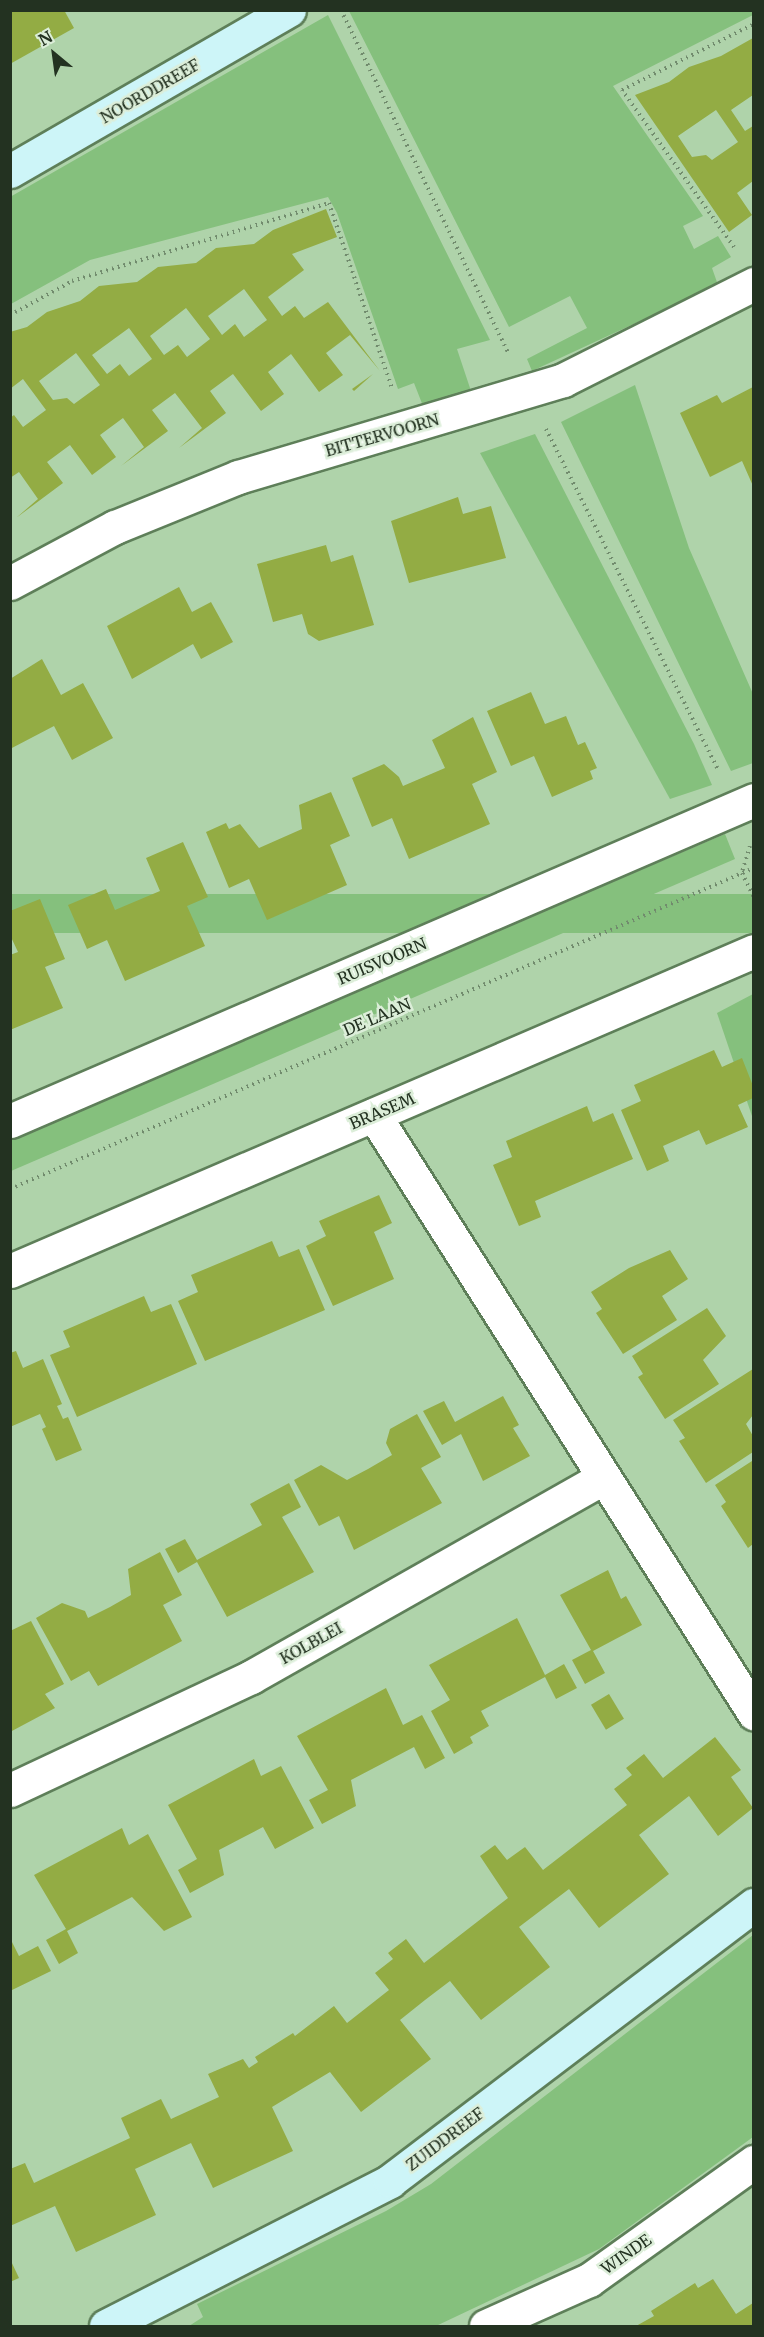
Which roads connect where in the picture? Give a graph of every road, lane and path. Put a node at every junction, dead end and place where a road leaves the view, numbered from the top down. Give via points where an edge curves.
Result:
1 (289, 10) edge
2 (753, 24) edge
3 (10, 171) edge
4 (747, 270) edge
5 (10, 315) edge
6 (405, 428) junction
7 (10, 584) edge
8 (745, 803) edge
9 (753, 868) edge
10 (742, 873) junction
11 (753, 898) edge
12 (753, 951) edge
13 (374, 1115) junction
14 (10, 1121) edge
15 (10, 1188) edge
16 (10, 1271) edge
17 (603, 1478) junction
18 (753, 1713) edge
19 (10, 1790) edge
20 (753, 1905) edge
21 (753, 2162) edge
22 (111, 2326) edge
23 (486, 2326) edge

1 - 3 street, NOORDDREEF
2 - 4 path via 622,90
4 - 6 street, BITTERVOORN via 563,380
5 - 6 path via 72,281 329,203
6 - 7 street, BITTERVOORN via 238,477 162,506
8 - 10 path via 750,847
8 - 14 street, RUISVOORN
9 - 10 path, DE LAAN
10 - 11 path
10 - 15 path, DE LAAN
12 - 13 street, BRASEM
13 - 16 street, BRASEM
13 - 17 street
17 - 18 street
17 - 19 street, KOLBLEI via 251,1677
20 - 22 street, ZUIDDREEF via 390,2181
21 - 23 street, WINDE via 589,2280

